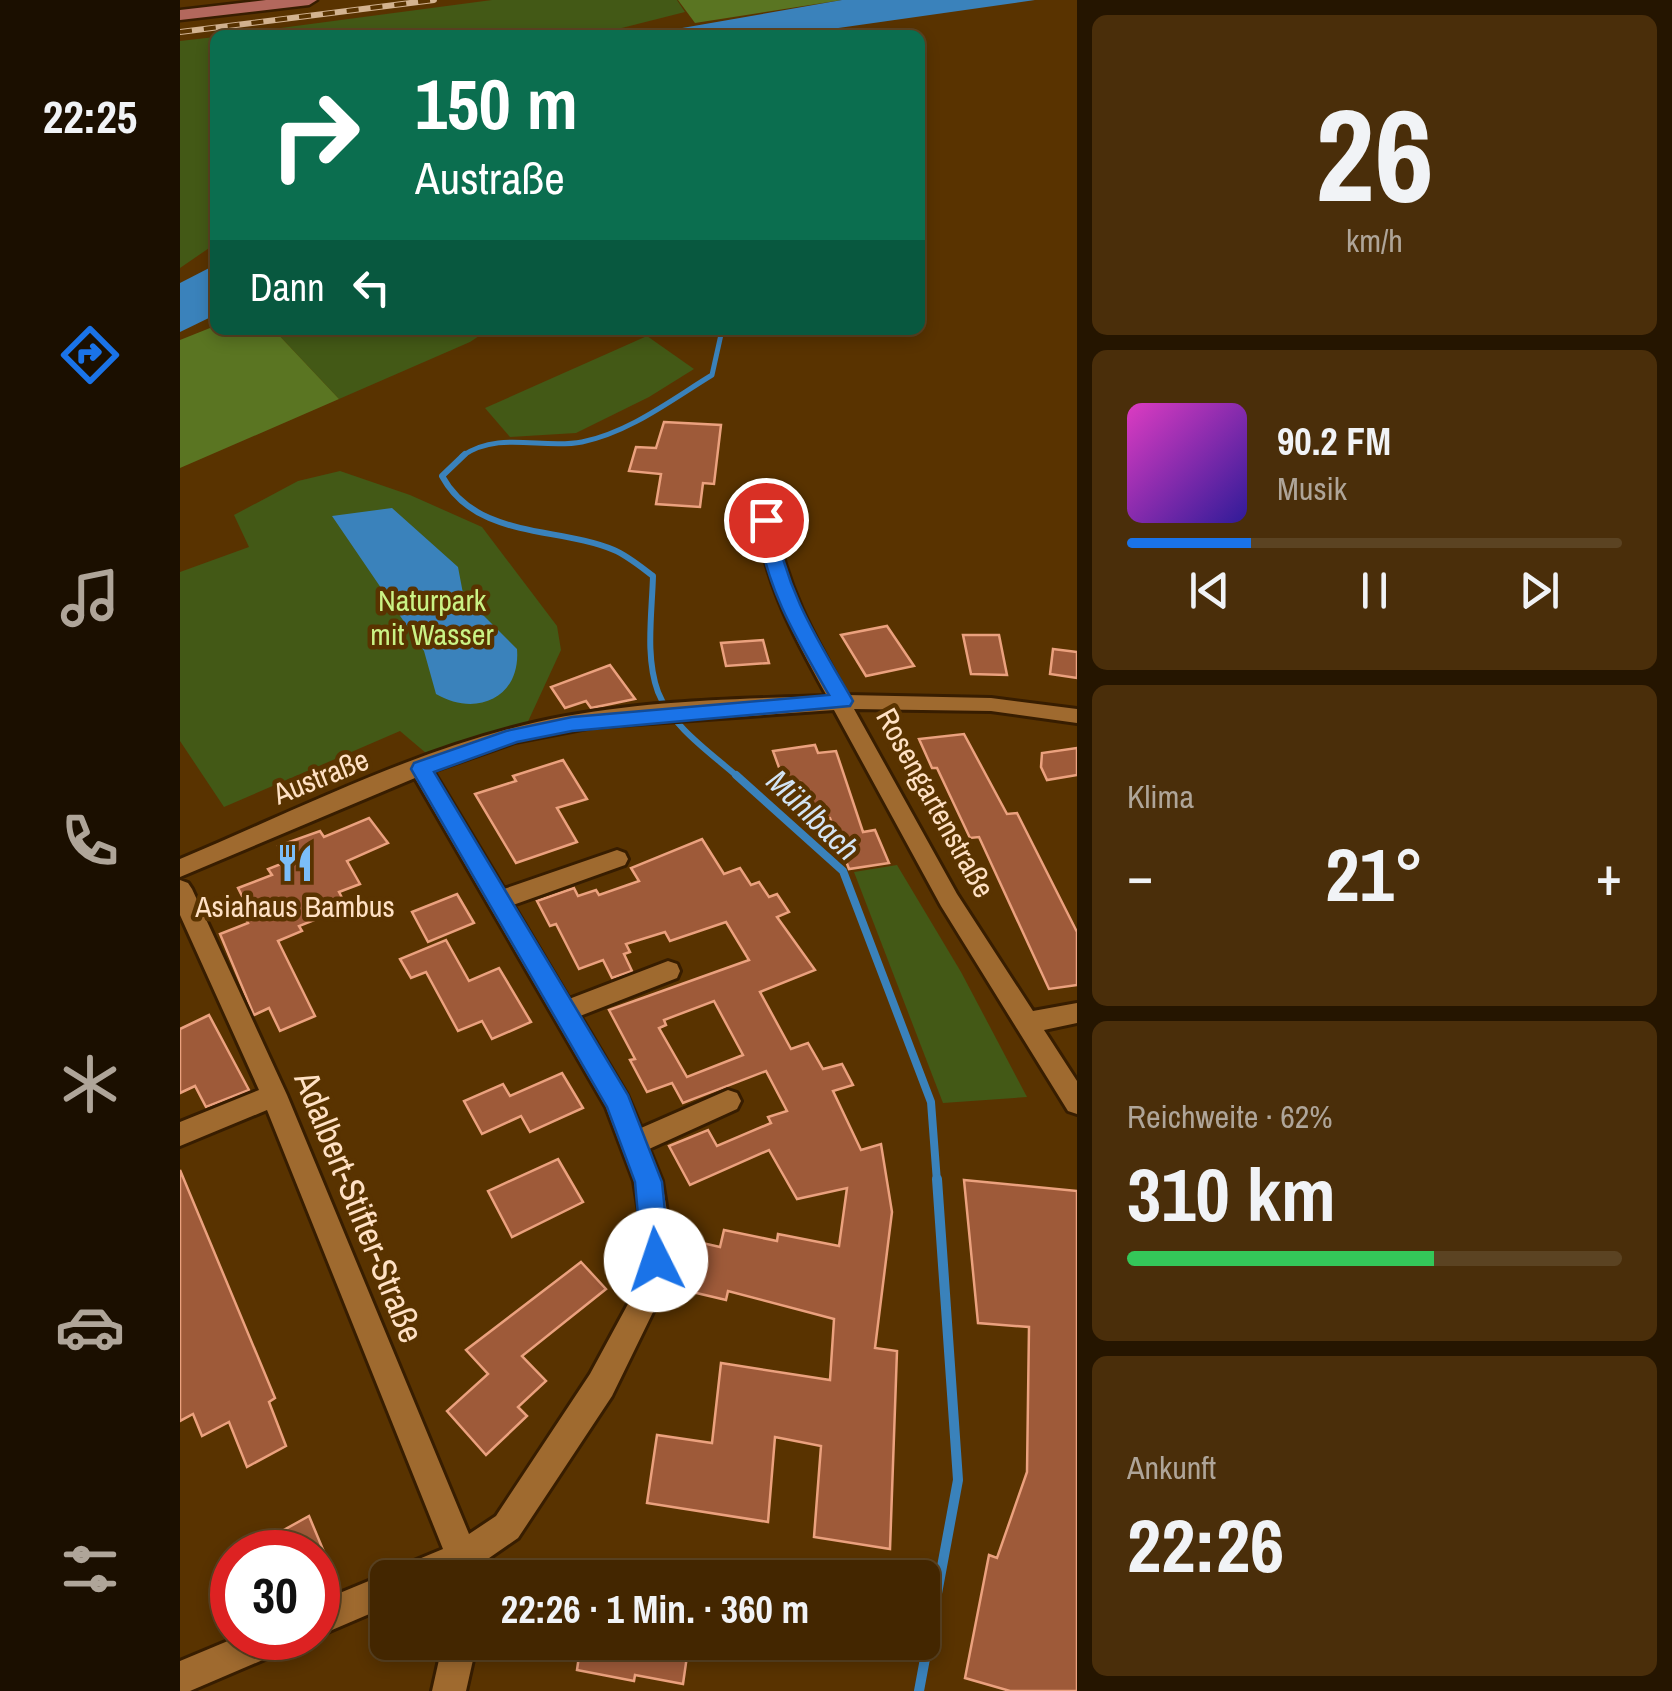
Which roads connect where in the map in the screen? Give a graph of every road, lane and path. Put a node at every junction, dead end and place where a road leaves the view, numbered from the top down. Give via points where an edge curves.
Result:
1 (309, 0) edge
2 (180, 15) edge
3 (766, 520) dead end
4 (843, 701) junction
5 (1077, 716) edge
6 (422, 769) junction
7 (617, 859) dead end
8 (180, 868) edge
9 (180, 889) edge
10 (500, 900) junction
11 (668, 971) dead end
12 (566, 1010) junction
13 (1077, 1013) edge
14 (1025, 1023) junction
15 (274, 1095) junction
16 (728, 1101) dead end
17 (1077, 1103) edge
18 (180, 1134) edge
19 (636, 1142) junction
20 (459, 1560) edge
21 (470, 1560) edge
22 (370, 1597) edge
23 (340, 1610) edge
24 (222, 1660) edge
25 (456, 1660) edge
26 (180, 1678) edge
27 (449, 1691) edge

1 - 2 main road
3 - 4 street, Rosengartenstraße via 788,607
4 - 5 street, Austraße via 967,702
4 - 6 street, Austraße via 656,714 513,736
4 - 14 street, Rosengartenstraße via 949,900
6 - 8 street, Austraße
6 - 10 street
7 - 10 street
9 - 15 street, Adalbert-Stifter-Straße
10 - 12 street
11 - 12 street
12 - 19 street
13 - 14 street
14 - 17 street, Rosengartenstraße
15 - 18 street
15 - 20 street, Adalbert-Stifter-Straße
16 - 19 street
19 - 21 street via 648,1182 656,1260 641,1308 602,1385 533,1492
22 - 23 street
24 - 26 street
25 - 27 street

